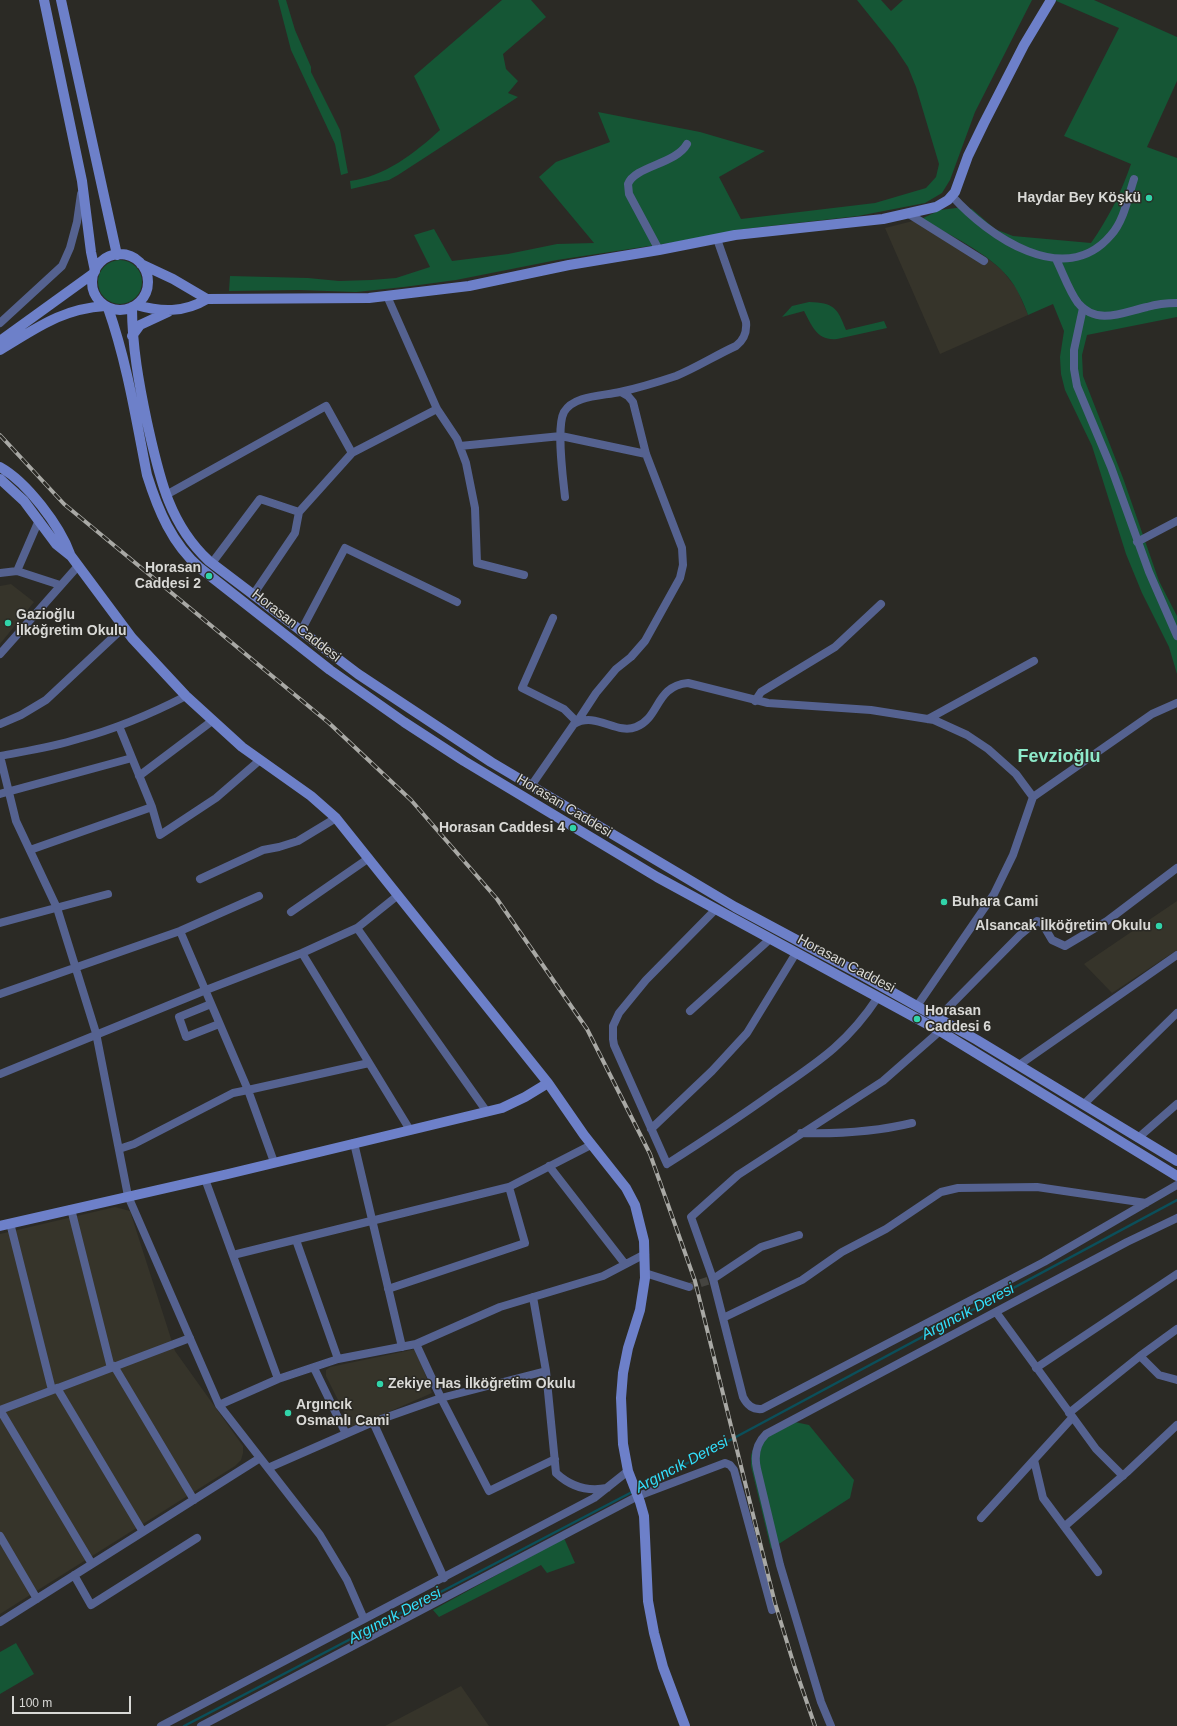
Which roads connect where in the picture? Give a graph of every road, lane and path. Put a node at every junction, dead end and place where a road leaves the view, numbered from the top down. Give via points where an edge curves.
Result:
1 (44, 0) edge
2 (61, 0) edge
3 (1050, 0) edge
4 (687, 144) dead end
5 (1134, 179) dead end
6 (82, 181) junction
7 (952, 196) junction
8 (909, 214) junction
9 (717, 239) junction
10 (659, 250) junction
11 (117, 255) junction
12 (1056, 259) junction
13 (984, 261) dead end
14 (141, 264) junction
15 (94, 272) junction
16 (387, 296) junction
17 (206, 299) junction
18 (1177, 303) edge
19 (134, 306) junction
20 (107, 307) junction
21 (1083, 308) junction
22 (172, 310) junction
23 (0, 323) edge
24 (132, 336) junction
25 (0, 341) edge
26 (0, 350) edge
27 (621, 392) junction
28 (437, 409) junction
29 (561, 436) junction
30 (460, 446) junction
31 (352, 454) junction
32 (646, 454) junction
33 (0, 467) edge
34 (0, 479) edge
35 (166, 495) junction
36 (565, 497) dead end
37 (298, 512) junction
38 (39, 520) junction
39 (1177, 520) edge
40 (1137, 542) junction
41 (71, 556) junction
42 (212, 563) junction
43 (78, 566) junction
44 (17, 571) junction
45 (0, 573) edge
46 (524, 575) dead end
47 (60, 585) junction
48 (253, 595) junction
49 (456, 602) dead end
50 (881, 604) dead end
51 (553, 618) dead end
52 (124, 627) junction
53 (301, 631) junction
54 (1177, 636) edge
55 (0, 654) edge
56 (1034, 661) dead end
57 (186, 696) junction
58 (755, 700) junction
59 (1177, 703) edge
60 (928, 719) junction
61 (212, 721) junction
62 (577, 722) junction
63 (0, 724) edge
64 (120, 726) junction
65 (0, 756) edge
66 (132, 758) junction
67 (260, 760) junction
68 (139, 776) junction
69 (531, 786) junction
70 (9, 791) junction
71 (0, 794) edge
72 (1033, 797) junction
73 (152, 807) junction
74 (336, 818) junction
75 (30, 850) junction
76 (369, 858) junction
77 (1177, 868) edge
78 (200, 879) dead end
79 (108, 894) dead end
80 (259, 896) dead end
81 (397, 896) junction
82 (57, 908) junction
83 (715, 910) junction
84 (291, 912) dead end
85 (0, 923) edge
86 (357, 928) junction
87 (180, 931) junction
88 (770, 939) junction
89 (302, 953) junction
90 (796, 953) junction
91 (1177, 955) edge
92 (76, 968) junction
93 (206, 990) junction
94 (0, 994) edge
95 (878, 997) junction
96 (211, 1004) junction
97 (917, 1006) junction
98 (690, 1011) dead end
99 (1177, 1013) edge
100 (938, 1018) junction
101 (219, 1024) junction
102 (940, 1031) junction
103 (97, 1035) junction
104 (369, 1063) junction
105 (1019, 1065) junction
106 (0, 1074) edge
107 (548, 1083) junction
108 (248, 1090) junction
109 (1177, 1104) edge
110 (1083, 1105) junction
111 (487, 1112) junction
112 (912, 1123) dead end
113 (651, 1129) junction
114 (410, 1130) junction
115 (802, 1133) junction
116 (1138, 1138) junction
117 (354, 1143) junction
118 (591, 1145) junction
119 (119, 1148) junction
120 (1177, 1161) edge
121 (274, 1162) junction
122 (549, 1166) junction
123 (1177, 1176) edge
124 (205, 1179) junction
125 (1177, 1185) edge
126 (509, 1187) junction
127 (128, 1196) junction
128 (1146, 1203) junction
129 (71, 1209) junction
130 (1177, 1218) edge
131 (372, 1221) junction
132 (5, 1224) edge
133 (799, 1235) dead end
134 (296, 1240) junction
135 (645, 1254) junction
136 (233, 1255) junction
137 (625, 1264) junction
138 (645, 1273) junction
139 (1177, 1274) edge
140 (714, 1280) junction
141 (689, 1287) tunnel mouth
142 (388, 1289) junction
143 (533, 1297) junction
144 (996, 1312) junction
145 (723, 1318) junction
146 (1177, 1329) edge
147 (190, 1338) junction
148 (416, 1344) junction
149 (402, 1347) junction
150 (1140, 1356) junction
151 (338, 1359) junction
152 (112, 1367) junction
153 (314, 1368) junction
154 (1036, 1368) junction
155 (546, 1371) junction
156 (278, 1379) junction
157 (1177, 1380) edge
158 (54, 1389) junction
159 (441, 1398) junction
160 (219, 1405) junction
161 (0, 1410) edge
162 (1071, 1415) junction
163 (373, 1422) junction
164 (1177, 1425) edge
165 (346, 1434) junction
166 (260, 1458) junction
167 (555, 1459) junction
168 (1034, 1460) junction
169 (268, 1468) junction
170 (630, 1475) junction
171 (1123, 1476) junction
172 (607, 1488) junction
173 (637, 1494) junction
174 (194, 1500) junction
175 (981, 1518) dead end
176 (1065, 1526) junction
177 (143, 1532) junction
178 (0, 1536) edge
179 (197, 1538) dead end
180 (92, 1564) junction
181 (1098, 1572) dead end
182 (74, 1575) junction
183 (444, 1578) junction
184 (38, 1599) junction
185 (772, 1610) dead end
186 (364, 1619) junction
187 (0, 1622) edge
188 (161, 1726) edge
189 (201, 1726) edge
190 (685, 1726) edge
191 (831, 1726) edge

1 - 6 street
2 - 11 street
3 - 7 street via 998,96 968,156
4 - 10 street via 678,155 634,176 628,184 629,194
5 - 12 street via 1116,228 1107,240 1086,254
6 - 15 street
6 - 23 street via 77,222 62,266
7 - 8 street via 940,205
7 - 12 street via 999,237 1027,250
8 - 9 street
8 - 13 street
9 - 10 street
9 - 27 street via 746,322 743,338 736,346 676,375
10 - 16 street via 569,265 469,286
11 - 14 street via 132,257
11 - 15 street via 104,260
12 - 21 street via 1075,299
14 - 17 street
14 - 19 street via 146,274 147,286 143,297
15 - 20 street via 93,291 99,301
15 - 25 street
16 - 17 street
16 - 28 street
17 - 22 street via 186,308
18 - 21 street via 1154,305 1108,317 1097,316
19 - 20 street via 119,310
19 - 22 street
19 - 24 street, Horasan Caddesi
20 - 26 street via 80,309 64,314
20 - 83 street, Horasan Caddesi via 132,394 151,488 175,540 192,561 330,670 416,730 573,828
21 - 40 street via 1074,350 1077,386 1111,467
22 - 24 street via 140,324
24 - 35 street, Horasan Caddesi via 140,390
27 - 29 street via 577,401 570,405 562,416
27 - 32 street via 633,402
28 - 30 street
28 - 31 street
29 - 30 street
29 - 32 street
29 - 36 street
30 - 46 street via 476,508 477,563
31 - 35 street via 326,406
31 - 37 street
32 - 62 street via 682,548 682,571 645,641 596,692
33 - 41 street via 32,495 65,539
34 - 38 street via 24,501
35 - 42 street, Horasan Caddesi via 187,536
37 - 42 street via 260,499
37 - 48 street via 295,533
38 - 41 street via 56,544
38 - 44 street
39 - 40 street
40 - 54 street
41 - 43 street
42 - 48 street, Horasan Caddesi
43 - 47 street
43 - 52 street
44 - 45 street
44 - 47 street
47 - 55 street
48 - 53 street, Horasan Caddesi
49 - 53 street via 345,548
50 - 58 street via 835,647 761,692
51 - 62 street via 522,688 564,709
52 - 57 street
52 - 63 street via 46,700
53 - 69 street, Horasan Caddesi via 425,720
56 - 60 street
57 - 61 street
57 - 64 street
58 - 60 street via 777,704 871,710
58 - 62 street via 694,683 682,684 667,691 645,721 634,728 627,729 593,720
59 - 72 street via 1152,714
60 - 72 street via 957,730 988,749 1016,774
61 - 67 street
61 - 68 street
62 - 69 street
64 - 65 street via 76,740
64 - 66 street
65 - 70 street
66 - 68 street
66 - 70 street
67 - 73 street via 216,798 160,835
67 - 74 street via 305,791
68 - 73 street
69 - 97 street, Horasan Caddesi via 734,907
70 - 71 street
70 - 75 street via 16,820
72 - 97 street via 1013,855 994,894
73 - 75 street
74 - 76 street
74 - 78 street via 298,840 263,850
75 - 82 street
76 - 81 street
76 - 84 street
77 - 100 street via 1107,921 1065,946 1052,940 1042,923 1037,922 1020,935
79 - 82 street
80 - 87 street
81 - 86 street
81 - 107 street
82 - 85 street
82 - 92 street
83 - 88 street, Horasan Caddesi
83 - 113 street via 646,980 619,1013 613,1026 614,1046
86 - 89 street
86 - 111 street
87 - 92 street
87 - 93 street
88 - 90 street, Horasan Caddesi
88 - 98 street
89 - 93 street
89 - 104 street
90 - 95 street, Horasan Caddesi
90 - 113 street via 747,1033 712,1071
91 - 105 street
92 - 94 street
92 - 103 street
93 - 96 street
93 - 103 street
95 - 102 street, Horasan Caddesi
95 - 113 street via 852,1032 821,1061 722,1130 667,1164
96 - 101 street
96 - 101 street via 179,1017 186,1037
97 - 100 street, Horasan Caddesi
99 - 110 street
100 - 105 street, Horasan Caddesi
101 - 108 street
102 - 115 street via 883,1081
102 - 123 street, Horasan Caddesi
103 - 106 street
103 - 119 street
104 - 108 street
104 - 114 street
105 - 110 street, Horasan Caddesi
107 - 111 street via 514,1103
107 - 118 street
108 - 119 street via 233,1093 134,1144
108 - 121 street
109 - 116 street
110 - 116 street, Horasan Caddesi
111 - 114 street
112 - 115 street via 848,1133
114 - 117 street
115 - 140 street via 738,1174 691,1217
116 - 120 street, Horasan Caddesi
117 - 121 street
117 - 131 street
118 - 122 street
118 - 135 street via 621,1180 631,1196 641,1223
119 - 127 street
121 - 124 street
122 - 126 street
122 - 137 street
124 - 127 street
124 - 136 street
125 - 128 street
126 - 131 street
126 - 142 street via 525,1243
127 - 129 street
127 - 147 street
128 - 145 street via 1037,1187 947,1190 886,1229 842,1252 802,1280
128 - 145 street via 1044,1262 762,1409 752,1407 744,1400
129 - 132 street
129 - 152 street
130 - 144 street
131 - 134 street
131 - 142 street
132 - 158 street
133 - 140 street via 761,1247
134 - 136 street
134 - 151 street
135 - 137 street
135 - 138 street
136 - 156 street
137 - 143 street via 603,1276
138 - 141 street
138 - 170 street via 640,1310 628,1348 622,1385 622,1432
139 - 154 street
140 - 145 street
142 - 149 street
143 - 148 street via 500,1307
143 - 155 street
144 - 154 street
144 - 191 street via 766,1434 757,1448 755,1464 778,1558 821,1702
146 - 150 street
147 - 152 street
147 - 160 street
148 - 149 street
148 - 159 street
149 - 151 street
150 - 157 street via 1159,1376
150 - 162 street
151 - 153 street
152 - 158 street
152 - 174 street
153 - 156 street
153 - 165 street
154 - 162 street
155 - 159 street
155 - 167 street
156 - 160 street
158 - 161 street
158 - 177 street
159 - 163 street
159 - 167 street via 489,1490
160 - 166 street
161 - 180 street
162 - 168 street
162 - 171 street via 1096,1448
163 - 165 street
163 - 183 street
164 - 171 street
165 - 169 street
166 - 169 street
166 - 174 street
167 - 172 street via 556,1473 571,1484 585,1489
168 - 175 street
168 - 176 street via 1043,1498
169 - 186 street via 330,1549
170 - 172 street
170 - 173 street
171 - 176 street
172 - 183 street via 594,1498
173 - 185 street via 719,1464 730,1465 734,1470
173 - 189 street
173 - 190 street via 644,1516 648,1601 654,1633 663,1667
174 - 177 street
176 - 181 street
177 - 180 street
178 - 184 street
179 - 182 street via 91,1605
180 - 182 street
182 - 184 street
183 - 186 street
184 - 187 street
186 - 188 street

